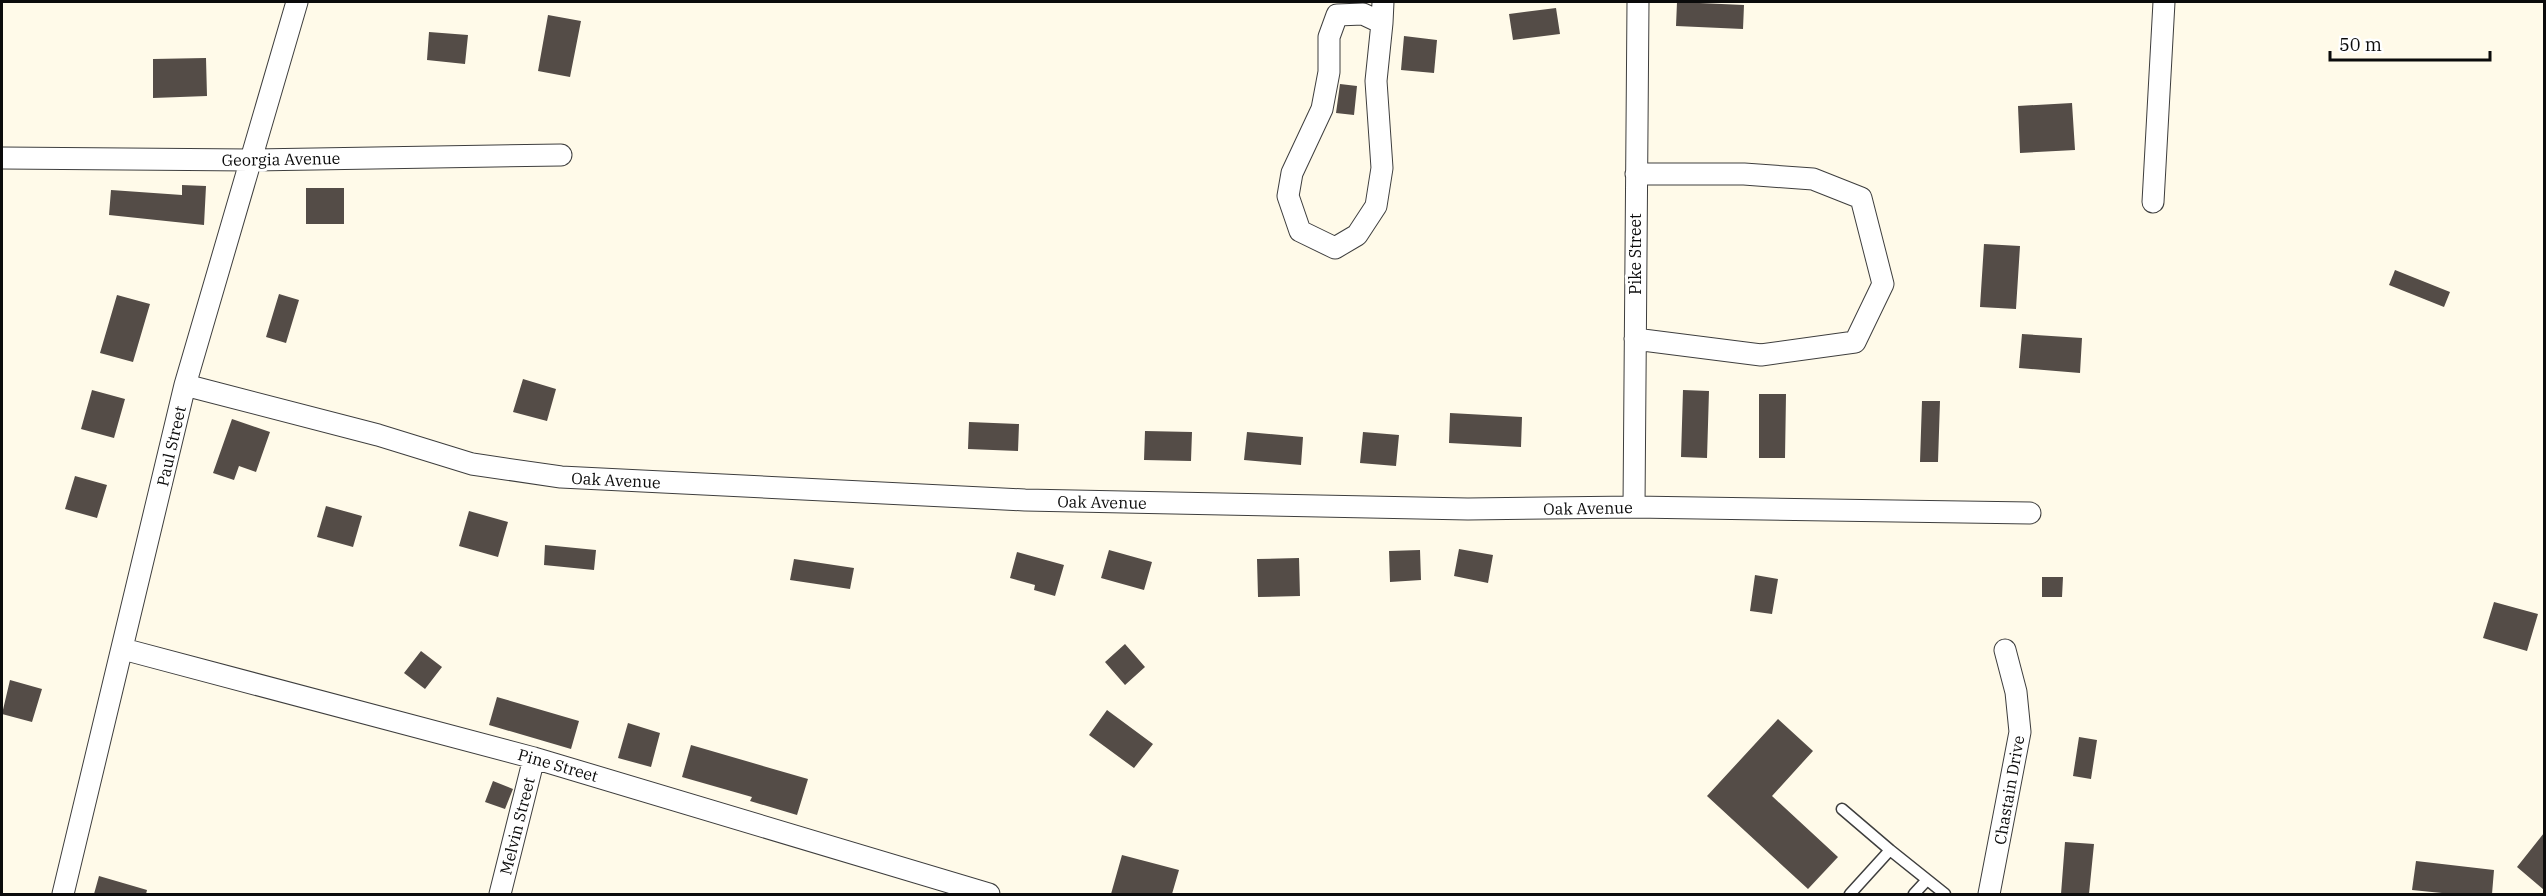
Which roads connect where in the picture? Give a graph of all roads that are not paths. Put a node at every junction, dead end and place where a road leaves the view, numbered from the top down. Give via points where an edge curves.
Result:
1 (297, 2) edge
2 (1383, 2) edge
3 (1638, 2) edge
4 (2164, 2) edge
5 (1382, 23) junction
6 (561, 155) dead end
7 (2, 158) edge
8 (249, 160) junction
9 (1636, 174) junction
10 (2153, 202) dead end
11 (1635, 339) junction
12 (185, 385) junction
13 (1634, 507) junction
14 (2030, 513) dead end
15 (123, 650) junction
16 (2005, 650) dead end
17 (534, 758) junction
18 (1842, 809) dead end
19 (1890, 850) junction
20 (1926, 881) junction
21 (63, 894) edge
22 (500, 894) edge
23 (989, 894) edge
24 (1850, 894) edge
25 (1914, 894) edge
26 (1945, 894) edge
27 (1989, 894) edge

1 - 8 street, Paul Street
2 - 5 street
3 - 9 street, Pike Street
4 - 10 street
5 - 5 street via 1376,81 1382,168 1376,206 1357,235 1335,248 1300,231 1288,196 1292,173 1322,109 1329,72 1329,37 1337,15 1363,14
6 - 8 street, Georgia Avenue
7 - 8 street, Georgia Avenue
8 - 12 street, Paul Street
9 - 11 street, Pike Street
9 - 11 street via 1744,174 1813,179 1861,198 1883,285 1855,342 1761,355
11 - 13 street, Pike Street
12 - 13 street, Oak Avenue via 357,429 472,464 561,477 1025,500 1468,510
12 - 15 street, Paul Street
13 - 14 street, Oak Avenue
15 - 17 street, Pine Street
15 - 21 street, Paul Street
16 - 27 street, Chastain Drive via 2016,692 2020,732
17 - 22 street, Melvin Street
17 - 23 street, Pine Street
18 - 19 lane
19 - 20 lane
19 - 24 lane
20 - 25 lane
20 - 26 lane

